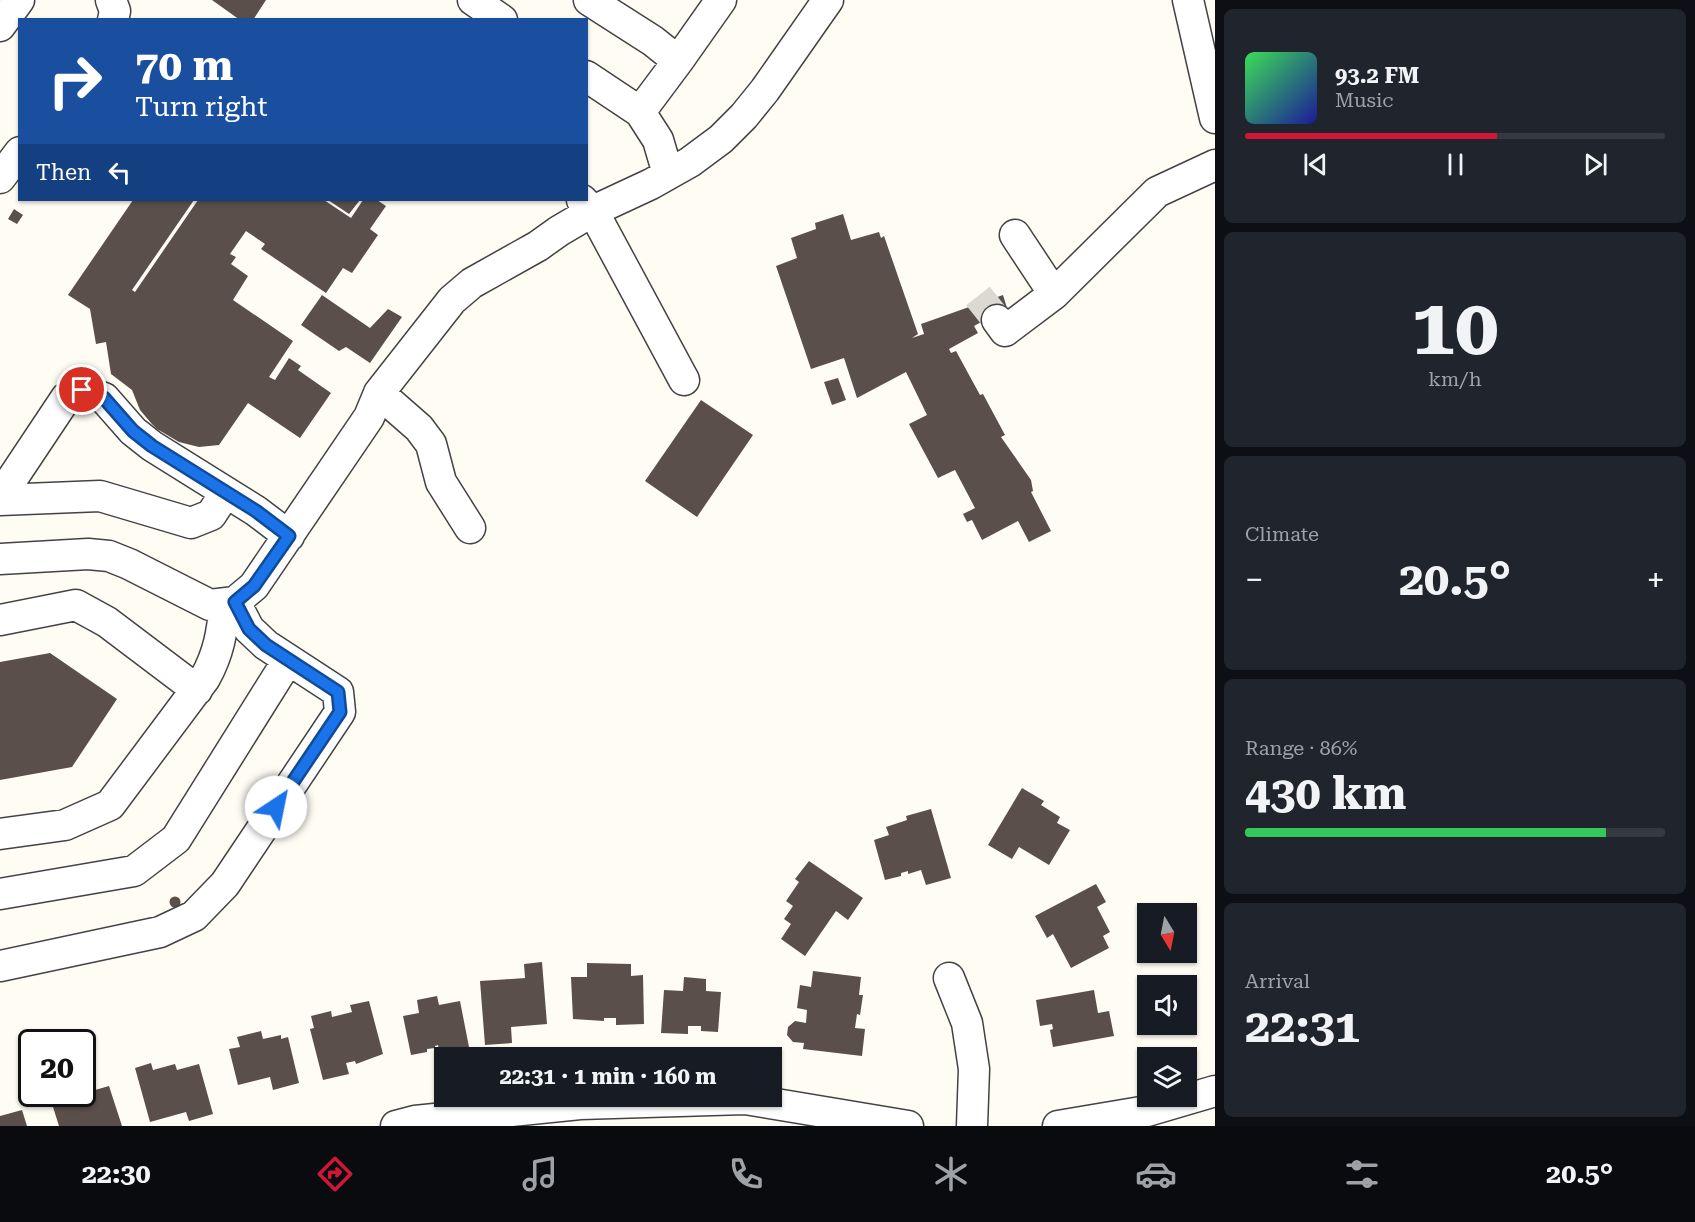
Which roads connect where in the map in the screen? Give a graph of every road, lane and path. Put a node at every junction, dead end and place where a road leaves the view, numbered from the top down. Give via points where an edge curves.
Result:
1 (19, 0) edge
2 (111, 0) edge
3 (474, 0) edge
4 (589, 0) edge
5 (721, 0) edge
6 (828, 0) edge
7 (1188, 0) edge
8 (113, 18) edge
9 (499, 18) edge
10 (0, 26) edge
11 (678, 61) junction
12 (588, 77) edge
13 (640, 112) junction
14 (1215, 118) edge
15 (18, 155) edge
16 (1215, 165) edge
17 (668, 174) junction
18 (0, 178) edge
19 (587, 205) edge
20 (1015, 235) dead end
21 (1054, 294) junction
22 (1001, 325) dead end
23 (684, 380) dead end
24 (379, 393) junction
25 (226, 492) junction
26 (0, 499) edge
27 (470, 528) dead end
28 (289, 536) junction
29 (0, 559) edge
30 (230, 603) junction
31 (0, 620) edge
32 (288, 660) junction
33 (196, 690) junction
34 (0, 834) edge
35 (0, 894) edge
36 (0, 966) edge
37 (948, 978) dead end
38 (1215, 1091) edge
39 (580, 1115) edge
40 (396, 1126) edge
41 (908, 1126) edge
42 (972, 1126) edge
43 (1058, 1126) edge

1 - 10 street
2 - 8 street
3 - 9 street
4 - 11 street via 653,40
5 - 11 street
6 - 17 street via 744,116 721,139
7 - 14 street
11 - 13 street
12 - 13 street
13 - 17 street via 658,140
15 - 18 street
16 - 21 street via 1157,192
17 - 19 street
19 - 23 street
19 - 24 street via 538,246 472,283 452,300
20 - 21 street
21 - 22 street
24 - 27 street via 419,428 431,444 441,482
24 - 28 street via 369,417
25 - 26 street via 211,515 190,523 100,496
25 - 26 street via 152,446 104,398 82,390 66,398
25 - 28 street
28 - 30 street via 254,586
29 - 30 street via 109,556 210,605
30 - 32 street via 249,629
30 - 33 street via 215,661
31 - 33 street via 76,605 106,622
32 - 35 street via 176,839 134,871
32 - 36 street via 338,692 340,712 225,884 194,916 160,932
33 - 34 street via 110,805 65,825
37 - 42 street via 967,1023 973,1057
38 - 43 street via 1147,1111
39 - 40 street via 415,1121
39 - 41 street via 745,1099

